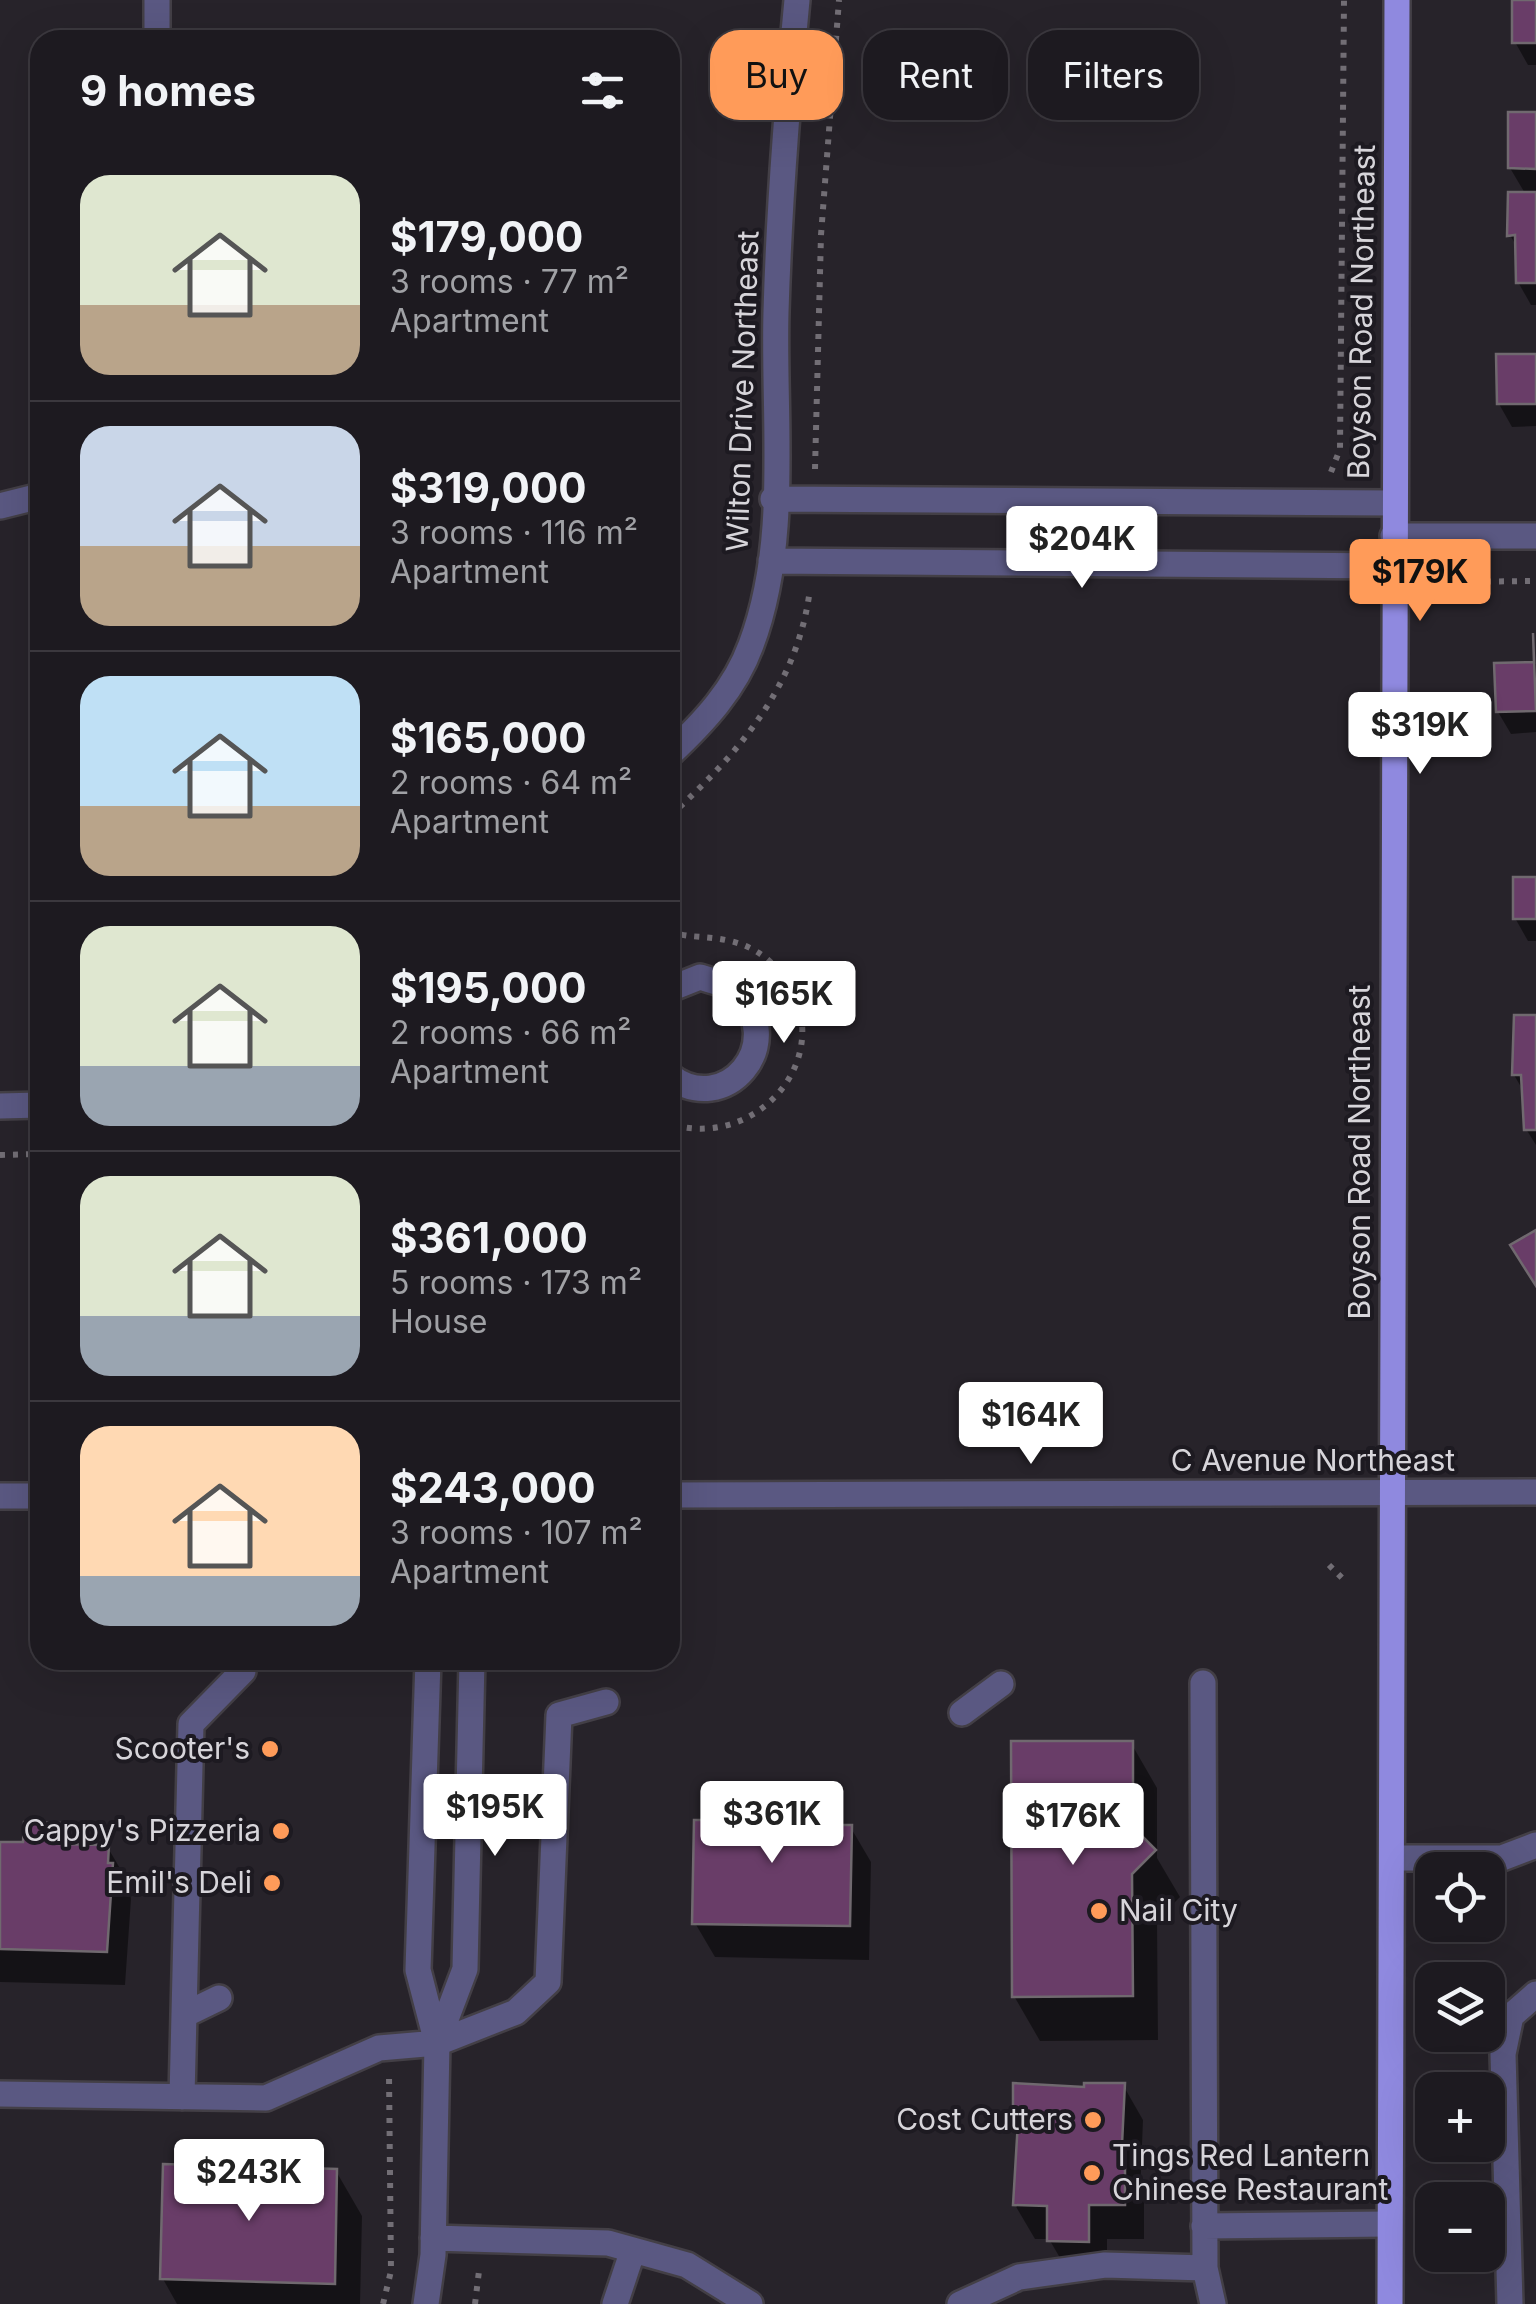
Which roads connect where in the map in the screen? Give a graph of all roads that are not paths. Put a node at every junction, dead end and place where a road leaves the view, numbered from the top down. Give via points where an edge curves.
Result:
1 (157, 0) edge
2 (798, 0) edge
3 (1398, 0) edge
4 (157, 30) edge
5 (30, 498) edge
6 (774, 498) junction
7 (1393, 504) junction
8 (0, 506) edge
9 (1393, 536) junction
10 (1536, 536) edge
11 (771, 562) junction
12 (1393, 566) junction
13 (680, 745) edge
14 (680, 984) edge
15 (680, 1081) edge
16 (30, 1105) edge
17 (0, 1106) edge
18 (1536, 1492) edge
19 (1393, 1494) junction
20 (680, 1495) edge
21 (0, 1496) edge
22 (30, 1496) edge
23 (428, 1670) edge
24 (472, 1670) edge
25 (243, 1671) dead end
26 (1203, 1683) dead end
27 (1001, 1684) dead end
28 (606, 1702) dead end
29 (962, 1713) dead end
30 (1536, 1845) edge
31 (1392, 1858) junction
32 (1536, 1994) edge
33 (219, 1998) dead end
34 (184, 2015) junction
35 (437, 2043) junction
36 (0, 2094) edge
37 (182, 2097) junction
38 (1389, 2224) junction
39 (1204, 2226) junction
40 (433, 2238) junction
41 (633, 2250) junction
42 (1204, 2268) junction
43 (426, 2304) edge
44 (615, 2304) edge
45 (750, 2304) edge
46 (960, 2304) edge
47 (1213, 2304) edge
48 (1390, 2304) edge
49 (1510, 2304) edge

1 - 4 street
2 - 6 street, Wilton Drive Northeast via 783,145
3 - 7 main road, Boyson Road Northeast
5 - 8 street
6 - 7 street
6 - 11 street, Wilton Drive Northeast
7 - 9 main road, Boyson Road Northeast
9 - 10 street
9 - 12 main road, Boyson Road Northeast
11 - 12 street
11 - 13 street, Wilton Drive Northeast via 751,645 731,686
12 - 19 main road, Boyson Road Northeast
14 - 15 street via 700,977 736,988 757,1019 758,1038 753,1056 728,1082 694,1087
16 - 17 street
18 - 19 street, C Avenue Northeast
19 - 20 street, C Avenue Northeast
19 - 31 main road, Boyson Road Northeast
21 - 22 street
23 - 35 street via 418,1970
24 - 35 street via 466,1969
25 - 34 street via 191,1724
26 - 39 street
27 - 29 street
28 - 35 street via 559,1715 548,1982 516,2012
30 - 31 street via 1502,1858
31 - 38 main road, Boyson Road Northeast
32 - 49 street via 1511,2016 1503,2054
33 - 34 street
34 - 37 street
35 - 37 street via 379,2048 266,2098
35 - 40 street
36 - 37 street
38 - 39 street
38 - 48 main road, Boyson Road Northeast
39 - 42 street
40 - 41 street via 608,2243
40 - 43 street
41 - 44 street
41 - 45 street via 687,2265
42 - 46 street via 1106,2265 1019,2276
42 - 47 street

